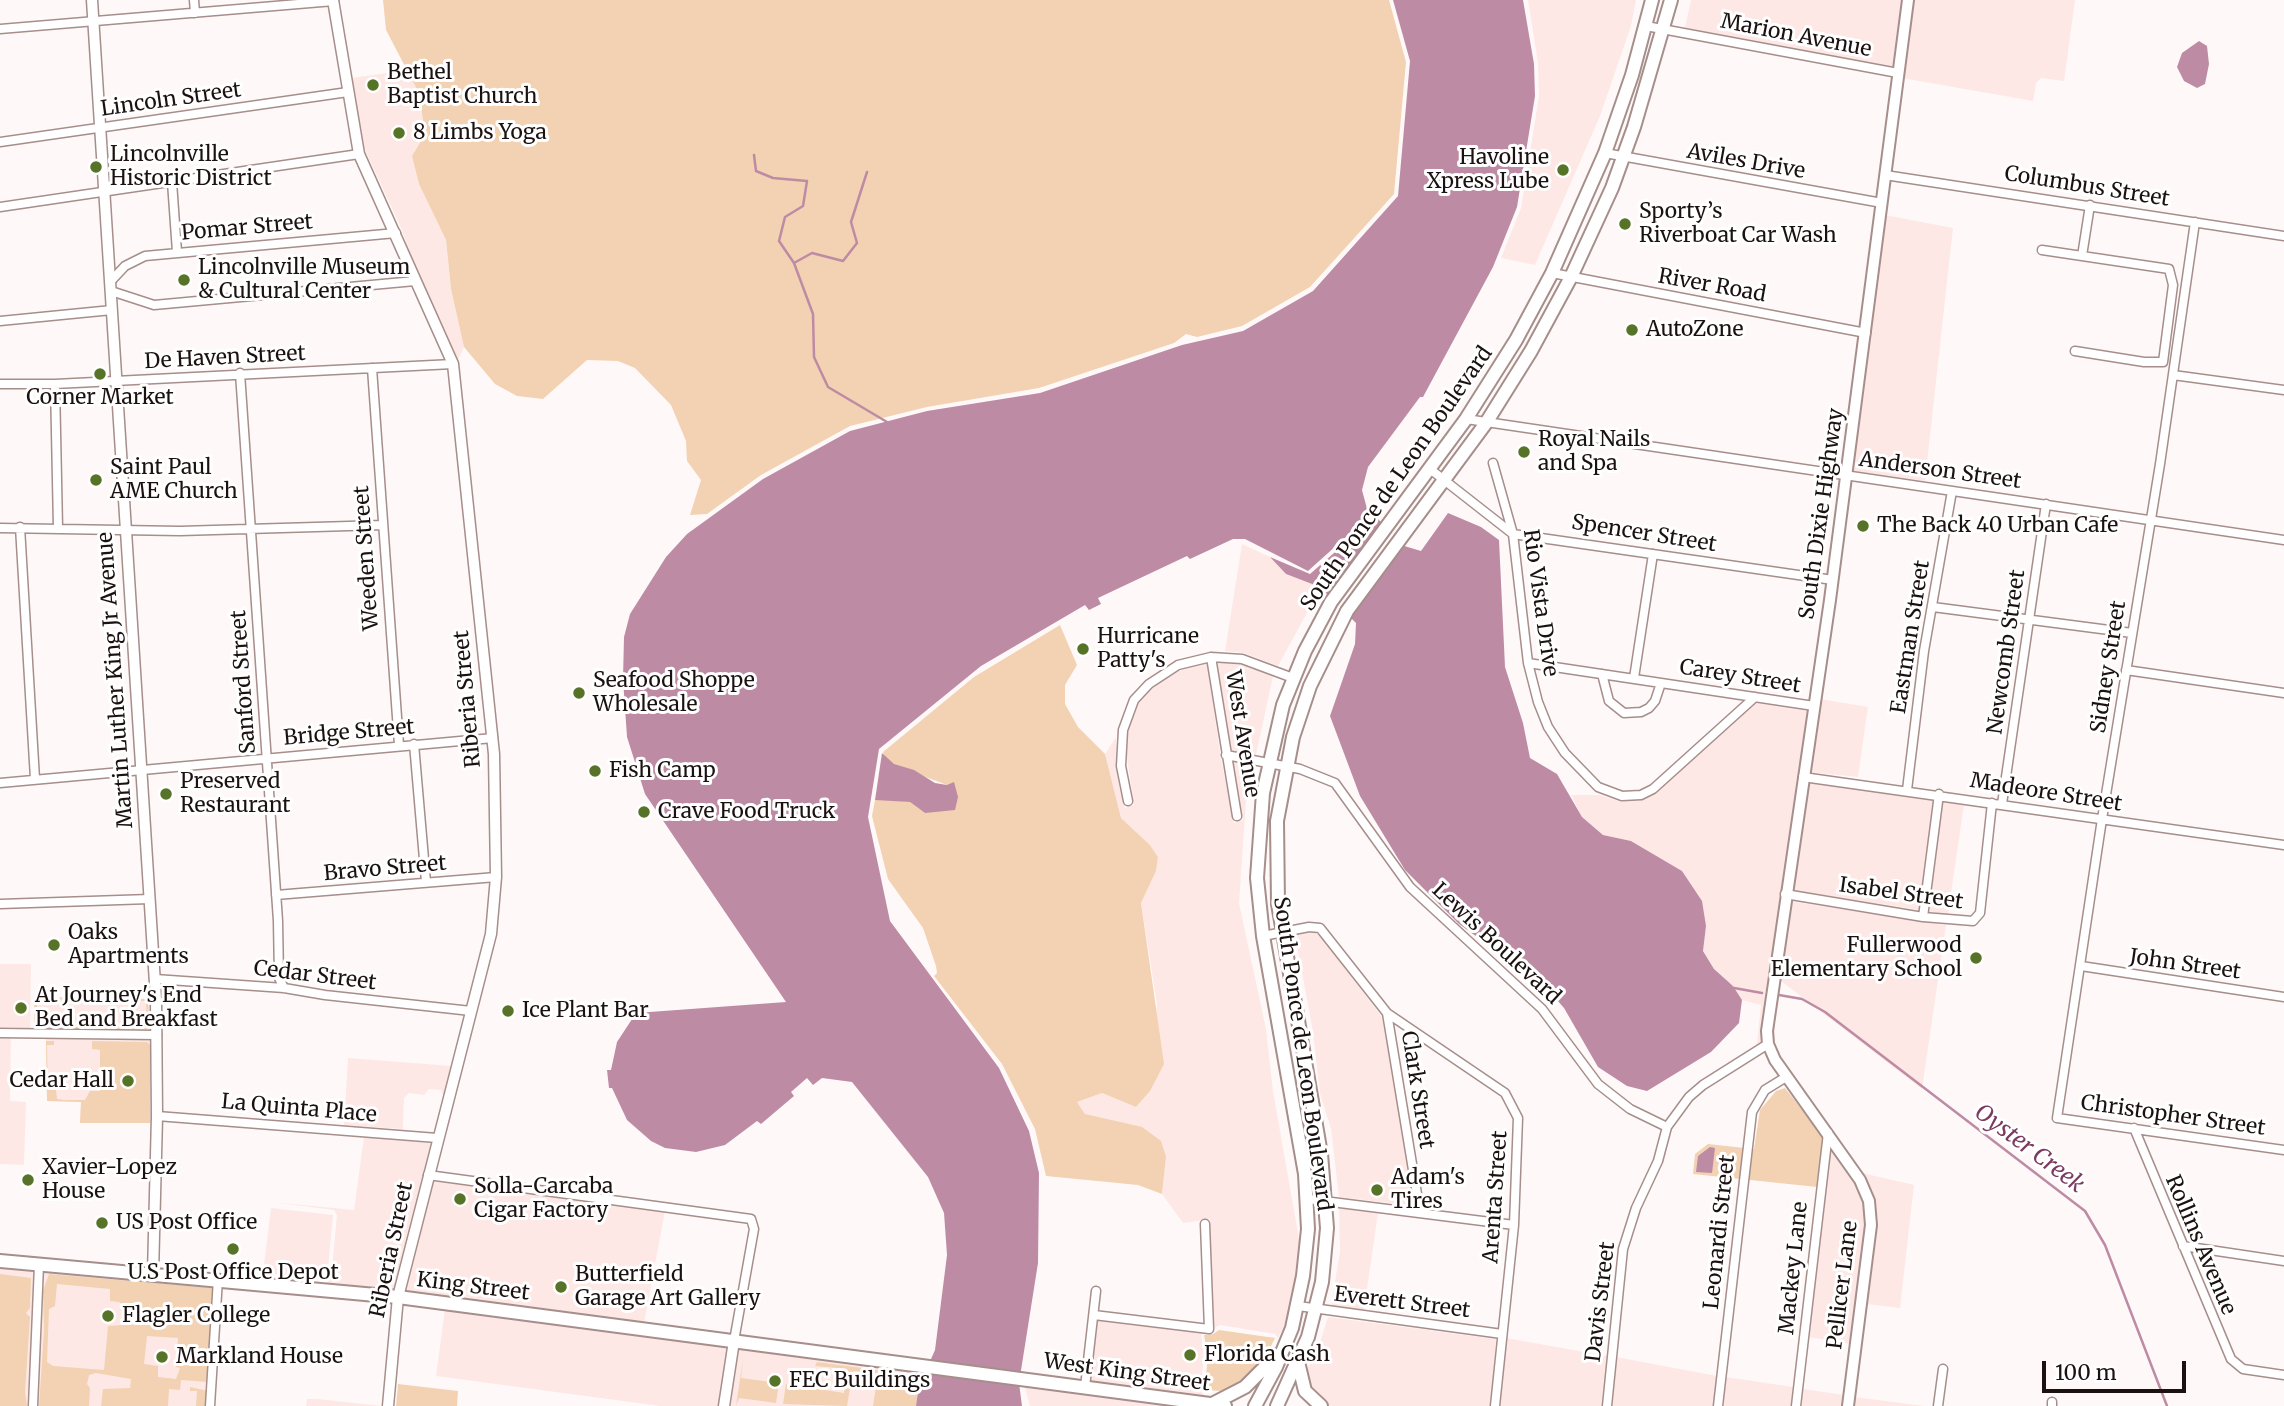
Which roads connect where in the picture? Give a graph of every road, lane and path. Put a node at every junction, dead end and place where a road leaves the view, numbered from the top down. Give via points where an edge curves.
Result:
1 (92, 0) edge
2 (194, 0) edge
3 (1652, 0) edge
4 (1671, 0) edge
5 (1908, 0) edge
6 (333, 1) edge
7 (195, 13) junction
8 (94, 21) junction
9 (1646, 26) junction
10 (0, 29) edge
11 (1664, 30) junction
12 (1898, 73) junction
13 (348, 92) junction
14 (101, 127) junction
15 (0, 142) edge
16 (1605, 153) junction
17 (359, 154) junction
18 (1623, 158) junction
19 (1885, 175) junction
20 (172, 182) junction
21 (105, 191) junction
22 (1882, 203) junction
23 (2090, 205) junction
24 (0, 207) edge
25 (2195, 222) junction
26 (396, 233) junction
27 (2284, 236) edge
28 (2042, 250) dead end
29 (177, 252) junction
30 (2082, 256) junction
31 (2169, 270) junction
32 (2187, 272) junction
33 (1552, 273) junction
34 (1571, 277) junction
35 (415, 281) junction
36 (111, 287) junction
37 (113, 310) junction
38 (0, 321) edge
39 (1866, 333) junction
40 (2075, 351) dead end
41 (453, 364) junction
42 (372, 368) junction
43 (240, 373) junction
44 (2173, 375) junction
45 (116, 381) junction
46 (0, 384) edge
47 (54, 384) junction
48 (2284, 390) edge
49 (1466, 419) junction
50 (1486, 423) junction
51 (1493, 463) dead end
52 (1430, 468) junction
53 (1847, 476) junction
54 (1445, 480) junction
55 (1952, 491) junction
56 (2046, 504) junction
57 (2150, 520) junction
58 (383, 525) junction
59 (19, 527) junction
60 (0, 528) edge
61 (58, 528) junction
62 (251, 529) junction
63 (125, 531) junction
64 (1513, 534) junction
65 (2284, 540) edge
66 (1653, 554) junction
67 (1833, 580) junction
68 (1933, 607) junction
69 (2030, 618) junction
70 (2132, 633) junction
71 (1211, 657) junction
72 (1528, 663) junction
73 (2126, 670) junction
74 (1602, 674) junction
75 (1293, 678) junction
76 (1634, 678) junction
77 (1661, 683) junction
78 (2284, 693) edge
79 (1755, 697) junction
80 (1814, 706) junction
81 (493, 738) junction
82 (414, 744) junction
83 (399, 745) junction
84 (1226, 755) junction
85 (266, 758) junction
86 (1268, 762) junction
87 (1286, 766) junction
88 (142, 770) junction
89 (1803, 776) junction
90 (35, 779) junction
91 (0, 783) edge
92 (1907, 790) junction
93 (1939, 794) junction
94 (1128, 801) dead end
95 (1992, 803) junction
96 (2002, 804) junction
97 (1237, 816) dead end
98 (2102, 819) junction
99 (2284, 845) edge
100 (496, 877) junction
101 (426, 882) junction
102 (1785, 894) junction
103 (276, 895) junction
104 (150, 899) junction
105 (0, 904) edge
106 (1923, 916) junction
107 (1282, 933) junction
108 (1263, 936) junction
109 (2081, 967) junction
110 (155, 979) junction
111 (284, 988) junction
112 (2284, 997) edge
113 (471, 1011) junction
114 (1387, 1013) junction
115 (1767, 1031) joint
116 (0, 1033) edge
117 (157, 1035) junction
118 (1768, 1044) junction
119 (1786, 1077) junction
120 (157, 1116) junction
121 (2057, 1118) joint
122 (1667, 1127) junction
123 (2134, 1128) junction
124 (1828, 1133) junction
125 (437, 1138) junction
126 (2284, 1150) edge
127 (428, 1175) junction
128 (1308, 1199) junction
129 (1326, 1201) junction
130 (1420, 1212) junction
131 (1205, 1224) dead end
132 (1514, 1225) junction
133 (2183, 1246) junction
134 (0, 1261) edge
135 (2284, 1261) edge
136 (39, 1265) junction
137 (153, 1274) junction
138 (218, 1279) junction
139 (1096, 1291) dead end
140 (398, 1297) junction
141 (1298, 1306) junction
142 (1316, 1310) junction
143 (1094, 1315) junction
144 (1502, 1334) junction
145 (734, 1341) junction
146 (1286, 1343) junction
147 (1298, 1362) junction
148 (1943, 1369) dead end
149 (2284, 1375) edge
150 (1023, 1378) joint
151 (1085, 1387) junction
152 (1208, 1405) edge
153 (33, 1406) edge
154 (210, 1406) edge
155 (388, 1406) edge
156 (724, 1406) edge
157 (1225, 1406) edge
158 (1255, 1406) edge
159 (1277, 1406) edge
160 (1321, 1406) edge
161 (1495, 1406) edge
162 (1607, 1406) edge
163 (1718, 1406) edge
164 (1796, 1406) edge
165 (1848, 1406) edge
166 (1938, 1406) edge

1 - 8 street, Martin Luther King Jr Avenue
2 - 7 street
3 - 9 main road, South Ponce de Leon Boulevard
4 - 11 main road, South Ponce de Leon Boulevard
5 - 12 main road, South Dixie Highway
6 - 7 street
6 - 13 street, Riberia Street
7 - 8 street
8 - 10 street
8 - 14 street, Martin Luther King Jr Avenue
9 - 11 street, Marion Avenue
9 - 16 main road, South Ponce de Leon Boulevard
11 - 12 street, Marion Avenue
11 - 18 main road, South Ponce de Leon Boulevard
12 - 19 main road, South Dixie Highway
13 - 14 street, Lincoln Street
13 - 17 street, Riberia Street
14 - 15 street, Lincoln Street
14 - 21 street, Martin Luther King Jr Avenue
16 - 18 street, Aviles Drive
16 - 33 main road, South Ponce de Leon Boulevard
17 - 20 street
17 - 26 street, Riberia Street
18 - 22 street, Aviles Drive
18 - 34 main road, South Ponce de Leon Boulevard
19 - 22 main road, South Dixie Highway
19 - 23 street, Columbus Street
20 - 21 street
20 - 29 street
21 - 24 street
21 - 36 street, Martin Luther King Jr Avenue
22 - 39 main road, South Dixie Highway
23 - 25 street, Columbus Street
23 - 30 street
25 - 27 street, Columbus Street
25 - 32 street, Sidney Street
26 - 29 street, Pomar Street
26 - 35 street, Riberia Street
28 - 30 street
29 - 36 street, Pomar Street via 135,260
30 - 31 street
31 - 32 street
31 - 40 street via 2173,285 2162,362
32 - 44 street, Sidney Street
33 - 34 street, River Road
33 - 49 main road, South Ponce de Leon Boulevard
34 - 39 street, River Road
34 - 50 main road, South Ponce de Leon Boulevard
35 - 36 street via 154,305
35 - 41 street, Riberia Street
36 - 37 street, Martin Luther King Jr Avenue
37 - 38 street
37 - 45 street, Martin Luther King Jr Avenue
39 - 53 main road, South Dixie Highway
41 - 42 street, De Haven Street
41 - 81 street, Riberia Street
42 - 43 street, De Haven Street
42 - 58 street, Weeden Street
43 - 45 street, De Haven Street
43 - 62 street, Sanford Street
44 - 48 street
44 - 57 street, Sidney Street
45 - 47 street, De Haven Street
45 - 63 street, Martin Luther King Jr Avenue
46 - 47 street, De Haven Street
47 - 61 street
49 - 50 street, Anderson Street
49 - 52 main road, South Ponce de Leon Boulevard
50 - 53 street, Anderson Street
50 - 54 main road, South Ponce de Leon Boulevard
51 - 64 street, Rio Vista Drive
52 - 54 street
52 - 75 main road, South Ponce de Leon Boulevard via 1341,587
53 - 55 street, Anderson Street
53 - 67 main road, South Dixie Highway
54 - 64 street
54 - 87 main road, South Ponce de Leon Boulevard via 1362,589 1334,636 1310,686
55 - 56 street, Anderson Street
55 - 68 street, Eastman Street
56 - 57 street, Anderson Street
56 - 69 street, Newcomb Street
57 - 65 street, Anderson Street
57 - 70 street, Sidney Street
58 - 62 street
58 - 83 street, Weeden Street
59 - 60 street
59 - 61 street
59 - 90 street
61 - 63 street
62 - 63 street
62 - 85 street, Sanford Street
63 - 88 street, Martin Luther King Jr Avenue
64 - 66 street, Spencer Street
64 - 72 street, Rio Vista Drive
66 - 67 street, Spencer Street
66 - 76 street
67 - 80 main road, South Dixie Highway
68 - 69 street
68 - 92 street, Eastman Street
69 - 70 street
69 - 96 street, Newcomb Street
70 - 73 street, Sidney Street
71 - 75 street via 1242,659
71 - 84 street, West Avenue
71 - 94 street via 1192,659 1166,671 1134,700 1120,744
72 - 74 street, Carey Street
72 - 79 street, Rio Vista Drive via 1548,727 1565,753 1598,787 1622,796 1653,789
73 - 78 street
73 - 98 street, Sidney Street
74 - 76 street, Carey Street
74 - 77 street, Carey Street via 1609,701 1624,713 1649,708
75 - 86 main road, South Ponce de Leon Boulevard
76 - 77 street, Carey Street
77 - 79 street, Carey Street
79 - 80 street, Carey Street
80 - 89 main road, South Dixie Highway
81 - 82 street, Bridge Street
81 - 100 street, Riberia Street
82 - 83 street, Bridge Street
82 - 101 street
83 - 85 street, Bridge Street
84 - 86 street, Lewis Boulevard
84 - 97 street, West Avenue
85 - 88 street, Bridge Street
85 - 103 street, Sanford Street
86 - 87 street, Lewis Boulevard
86 - 108 main road, South Ponce de Leon Boulevard via 1258,852
87 - 107 main road, South Ponce de Leon Boulevard via 1277,821
87 - 122 street, Lewis Boulevard via 1335,783 1410,887 1542,1009 1598,1084 1630,1109
88 - 90 street, Bridge Street
88 - 104 street, Martin Luther King Jr Avenue
89 - 92 street, Madeore Street
89 - 102 main road, South Dixie Highway
90 - 91 street, Bridge Street
92 - 93 street, Madeore Street
93 - 95 street, Madeore Street
93 - 106 street
95 - 96 street, Madeore Street
95 - 106 street, Isabel Street via 1978,918 1968,922
96 - 98 street, Madeore Street
98 - 99 street, Madeore Street
98 - 109 street, Sidney Street
100 - 101 street, Bravo Street
100 - 113 street, Riberia Street via 491,934
101 - 103 street, Bravo Street
102 - 106 street, Isabel Street
102 - 115 main road, South Dixie Highway
103 - 111 street, Sanford Street via 279,978
104 - 105 street
104 - 110 street, Martin Luther King Jr Avenue
107 - 108 street, Clark Street
107 - 114 street, Clark Street via 1320,928
107 - 129 main road, South Ponce de Leon Boulevard
108 - 128 main road, South Ponce de Leon Boulevard
109 - 112 street, John Street
109 - 121 street, Sidney Street
110 - 111 street, Cedar Street
110 - 117 street, Martin Luther King Jr Avenue
111 - 113 street, Cedar Street
113 - 125 street, Riberia Street
114 - 130 street, Clark Street
114 - 132 street, Arenta Street via 1511,1100 1518,1128
115 - 118 main road, Pellicer Lane
116 - 117 street
117 - 120 street, Martin Luther King Jr Avenue
118 - 119 main road, Pellicer Lane
118 - 122 street via 1703,1085
119 - 124 main road, Pellicer Lane
119 - 163 street, Leonardi Street via 1765,1090 1752,1112
120 - 125 street, La Quinta Place
120 - 137 street, Martin Luther King Jr Avenue
121 - 123 street, Christopher Street
122 - 162 street, Davis Street via 1623,1249
123 - 126 street, Christopher Street
123 - 133 street, Rollins Avenue
124 - 164 street, Mackey Lane
124 - 165 main road, Pellicer Lane via 1860,1180 1871,1213
125 - 127 street, Riberia Street
127 - 140 street, Riberia Street
127 - 145 street via 751,1219 754,1229
128 - 129 street
128 - 141 main road, South Ponce de Leon Boulevard via 1307,1254
129 - 130 street
129 - 142 main road, South Ponce de Leon Boulevard via 1325,1256
130 - 132 street
131 - 143 street via 1209,1329
132 - 144 street, Arenta Street
133 - 135 street
133 - 149 street, Rollins Avenue via 2231,1359 2251,1371
134 - 136 main road, King Street
136 - 137 main road, King Street
136 - 153 street
137 - 138 main road, King Street
138 - 140 main road, King Street
138 - 154 street
139 - 143 street
140 - 145 main road, King Street
140 - 155 street, Riberia Street
141 - 142 street, Everett Street
141 - 146 main road, South Ponce de Leon Boulevard
142 - 144 street, Everett Street
142 - 147 main road, South Ponce de Leon Boulevard
143 - 151 street
144 - 161 street, Arenta Street
145 - 150 main road, King Street
145 - 156 street
146 - 152 main road via 1251,1383
146 - 158 main road, South Ponce de Leon Boulevard
147 - 159 main road, South Ponce de Leon Boulevard
147 - 160 main road via 1305,1391
148 - 166 street
150 - 151 main road, West King Street
151 - 152 main road, West King Street
152 - 157 main road, West King Street

